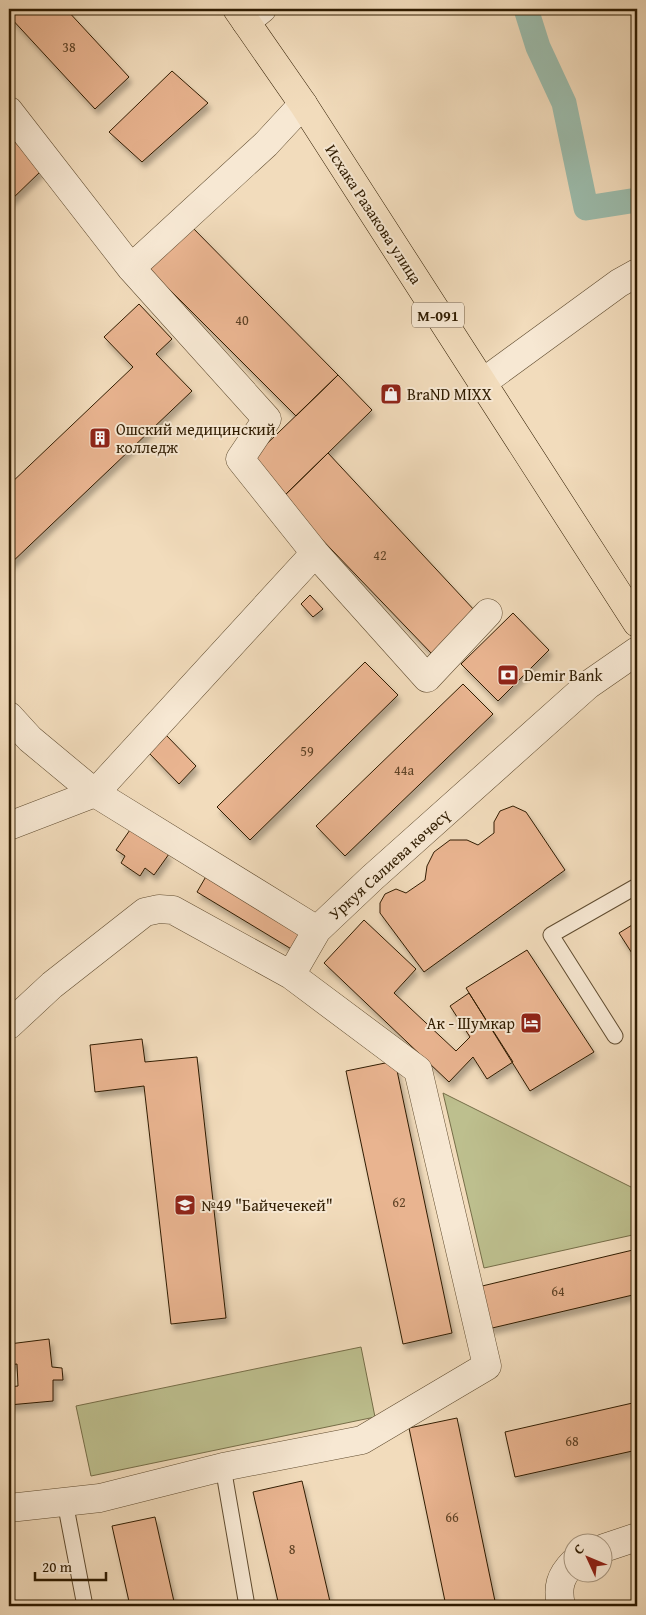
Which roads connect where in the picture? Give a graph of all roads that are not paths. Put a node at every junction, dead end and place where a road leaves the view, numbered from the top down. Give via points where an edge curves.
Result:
1 (248, 13) edge
2 (303, 104) junction
3 (9, 111) edge
4 (131, 268) junction
5 (637, 273) edge
6 (482, 383) junction
7 (315, 553) junction
8 (488, 613) dead end
9 (637, 623) edge
10 (637, 651) edge
11 (9, 716) edge
12 (95, 793) junction
13 (9, 826) edge
14 (637, 886) edge
15 (317, 930) junction
16 (292, 975) junction
17 (9, 1025) edge
18 (615, 1036) dead end
19 (223, 1467) junction
20 (65, 1502) junction
21 (9, 1508) edge
22 (637, 1537) edge
23 (614, 1545) edge
24 (564, 1571) edge
25 (85, 1606) edge
26 (248, 1606) edge
27 (561, 1606) edge

1 - 2 main road, Исхака Разакова улица / М-091
2 - 4 street via 266,144
2 - 6 main road, Исхака Разакова улица / М-091
3 - 4 street
4 - 7 street via 267,419 240,459
5 - 6 street
6 - 9 main road, Исхака Разакова улица / М-091
7 - 8 street via 427,678
7 - 12 street
10 - 15 street, Уркуя Салиева көчөсү via 588,685
11 - 12 street, Уркуя Салиева көчөсү via 30,739
12 - 13 street
12 - 15 street, Уркуя Салиева көчөсү
14 - 18 lane via 551,935
15 - 16 street
16 - 17 street via 173,910 159,909 146,912 52,985
16 - 19 street via 418,1070 487,1366 362,1440
19 - 20 street via 100,1498
19 - 26 lane
20 - 21 street
20 - 25 lane
22 - 23 street
24 - 27 street via 559,1594

